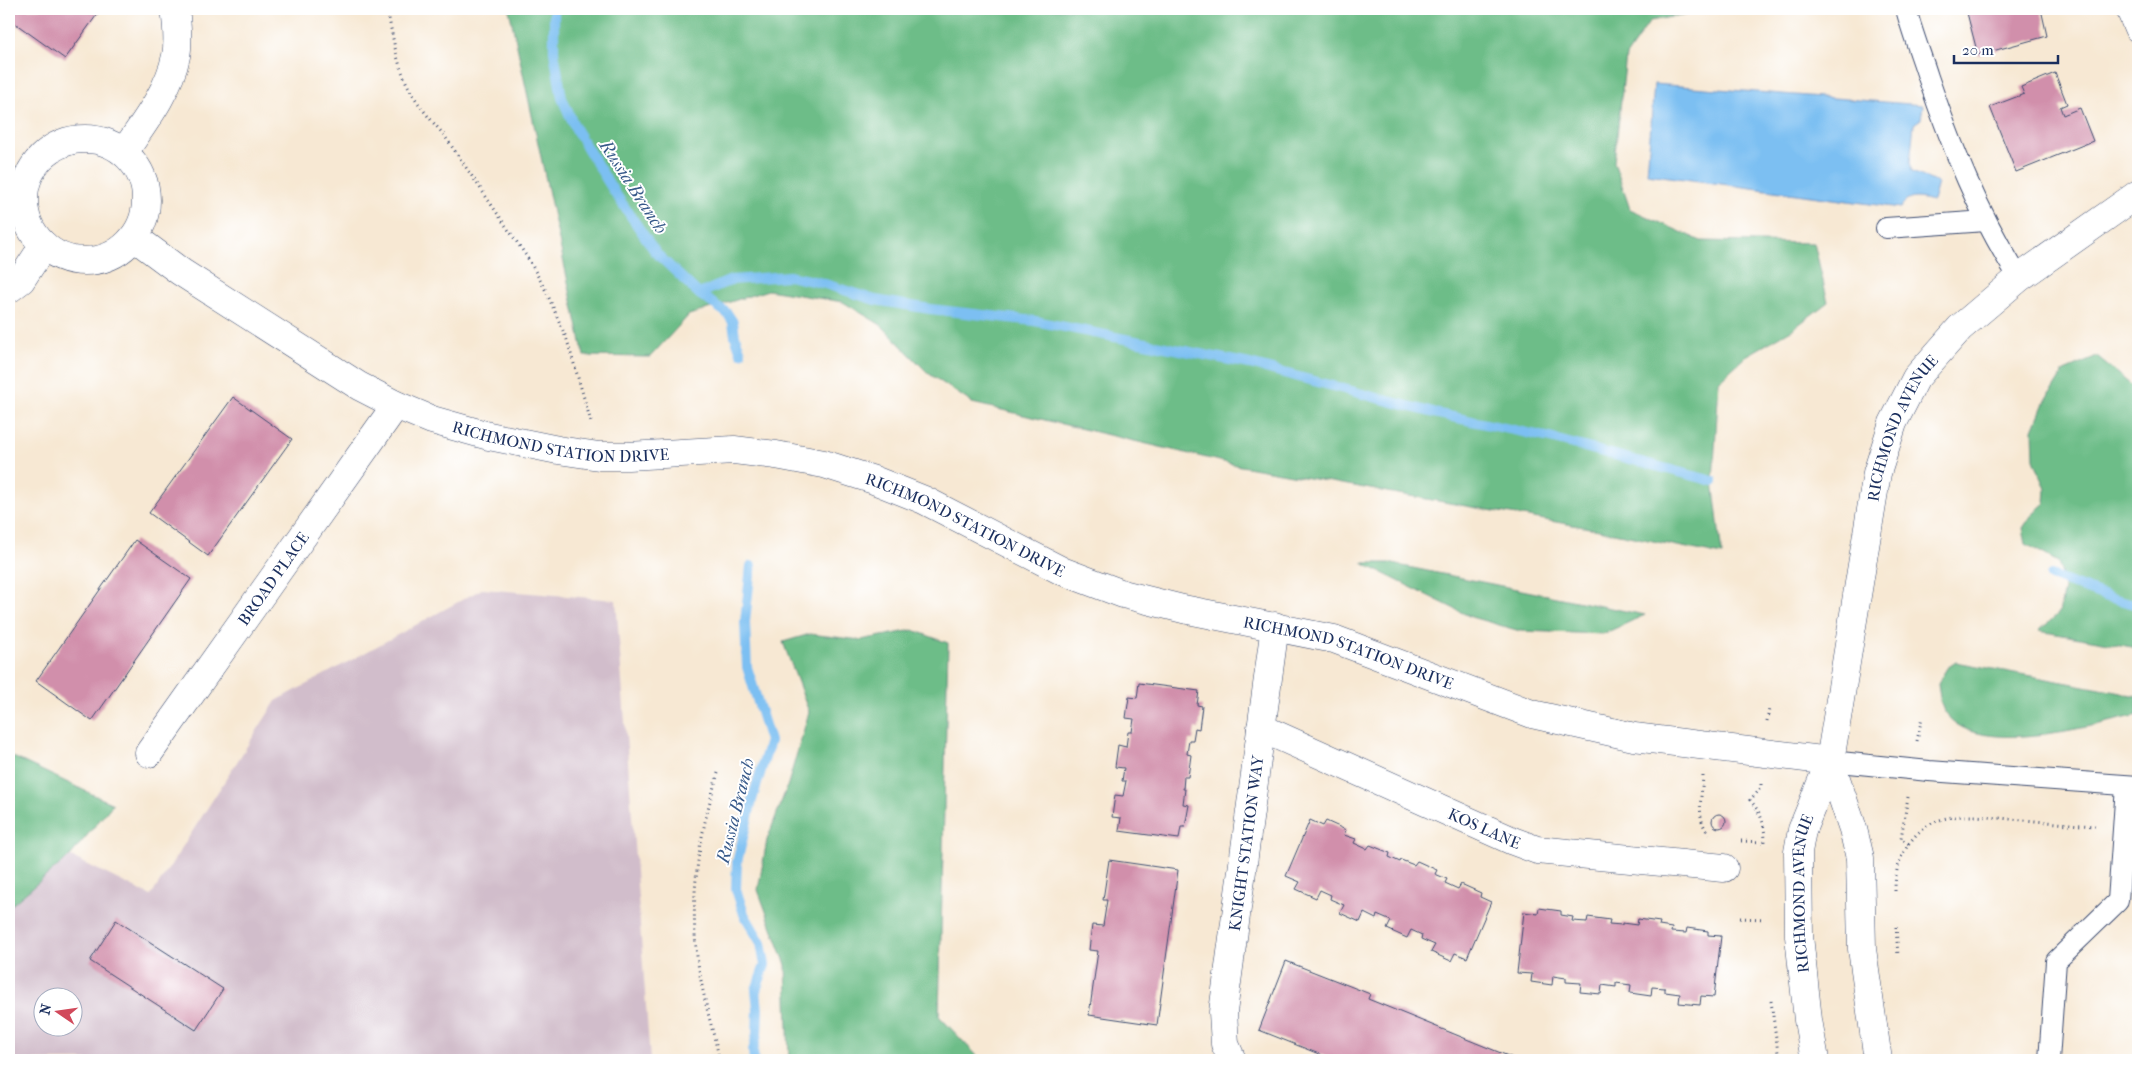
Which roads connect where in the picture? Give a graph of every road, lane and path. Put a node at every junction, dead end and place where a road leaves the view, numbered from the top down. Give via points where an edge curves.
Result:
1 (175, 9) edge
2 (387, 9) edge
3 (1906, 9) edge
4 (2130, 9) edge
5 (2138, 28) edge
6 (124, 152) junction
7 (2138, 194) edge
8 (1986, 221) junction
9 (1886, 228) dead end
10 (134, 237) junction
11 (44, 245) junction
12 (2019, 278) junction
13 (9, 289) edge
14 (396, 405) junction
15 (599, 456) junction
16 (1275, 626) junction
17 (1261, 728) junction
18 (150, 753) dead end
19 (1830, 761) junction
20 (718, 773) dead end
21 (2132, 786) edge
22 (1702, 794) dead end
23 (2123, 828) junction
24 (1713, 837) dead end
25 (1901, 838) dead end
26 (1751, 842) dead end
27 (1765, 842) dead end
28 (1909, 844) junction
29 (1724, 868) dead end
30 (1895, 894) dead end
31 (1740, 918) dead end
32 (1765, 919) dead end
33 (1896, 921) dead end
34 (1898, 962) dead end
35 (720, 1060) edge
36 (1232, 1060) edge
37 (1815, 1060) edge
38 (1878, 1060) edge
39 (2049, 1060) edge

1 - 6 street via 176,56 166,86
2 - 15 path via 404,78 546,291 567,340
3 - 8 lane via 1948,137
4 - 5 street
6 - 10 street via 137,166 144,183 143,220
6 - 11 street via 106,142 85,138 64,142 46,152 33,168 25,202 31,229
7 - 12 street, RICHMOND AVENUE
8 - 9 lane
8 - 12 lane
10 - 11 street via 120,250 101,259 80,261 61,256
10 - 14 street, RICHMOND STATION DRIVE via 197,282 359,386
11 - 13 street via 21,280
12 - 19 street, RICHMOND AVENUE via 1960,328 1916,378 1894,423 1876,474
14 - 15 street, RICHMOND STATION DRIVE via 432,420 489,436
14 - 18 street, BROAD PLACE
15 - 16 street, RICHMOND STATION DRIVE via 734,450 824,464 924,500 1062,571 1123,594
16 - 17 street, KNIGHT STATION WAY
16 - 19 street, RICHMOND STATION DRIVE via 1334,639 1532,714 1634,737
17 - 29 street, KOS LANE via 1537,850
17 - 36 street, KNIGHT STATION WAY via 1223,1012 1225,1044
19 - 21 lane
19 - 37 street, RICHMOND AVENUE via 1802,830 1798,852 1799,936
19 - 38 street, RICHMOND AVENUE via 1860,858 1862,949
20 - 35 path via 697,861 695,923 700,975
21 - 23 lane
22 - 24 path via 1702,825
23 - 28 path via 1960,816 1929,824
23 - 39 lane via 2118,901 2056,961
25 - 28 path
26 - 27 path
28 - 30 path via 1897,865
31 - 32 path
33 - 34 path

